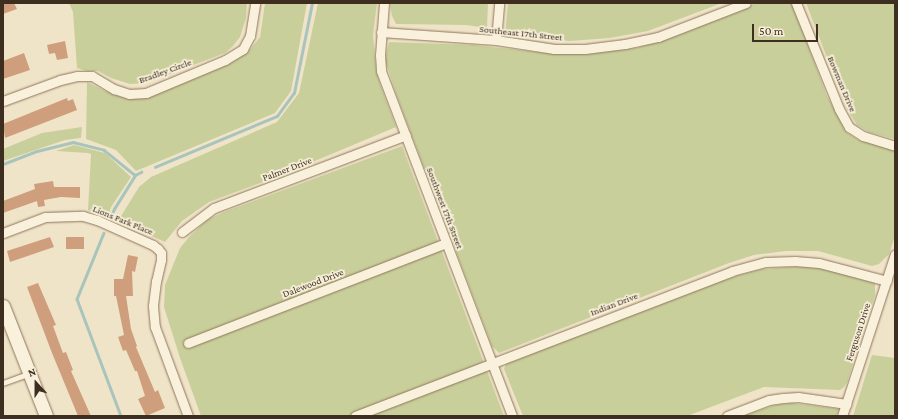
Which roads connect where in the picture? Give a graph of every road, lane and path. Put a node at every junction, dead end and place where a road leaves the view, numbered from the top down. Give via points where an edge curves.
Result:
1 (255, 3) edge
2 (384, 3) edge
3 (499, 3) edge
4 (746, 3) edge
5 (796, 3) edge
6 (381, 32) junction
7 (496, 40) junction
8 (3, 101) edge
9 (406, 135) junction
10 (895, 146) edge
11 (182, 232) dead end
12 (3, 233) edge
13 (446, 243) junction
14 (895, 254) edge
15 (887, 281) junction
16 (3, 306) edge
17 (188, 343) dead end
18 (492, 363) junction
19 (29, 374) junction
20 (3, 383) edge
21 (846, 404) junction
22 (46, 416) edge
23 (188, 416) edge
24 (355, 416) edge
25 (512, 416) edge
26 (726, 416) edge
27 (842, 416) edge

1 - 8 street, Bradley Circle via 250,36 243,49 226,60 146,93 129,94 114,89 92,76 77,76
2 - 6 street, Southwest 17th Street
3 - 7 street
4 - 7 street, Southeast 17th Street via 658,37 625,44 554,49
5 - 10 street, Bowman Drive via 849,127 863,136
6 - 7 street, Southeast 17th Street
6 - 9 street, Southwest 17th Street via 381,71
9 - 11 street, Palmer Drive via 214,208
9 - 13 street, Southwest 17th Street
12 - 23 street, Lions Park Place via 45,217 84,216 153,245 161,254 153,306 155,327
13 - 17 street, Dalewood Drive
13 - 18 street, Southwest 17th Street
14 - 15 street, Ferguson Drive
15 - 18 street, Indian Drive via 819,262 766,262 732,271
15 - 21 street, Ferguson Drive
16 - 19 main road
18 - 24 street, Indian Drive
18 - 25 street, Southwest 17th Street
19 - 20 lane
19 - 22 main road
21 - 26 street via 798,397 783,398 769,400
21 - 27 street, Ferguson Drive

